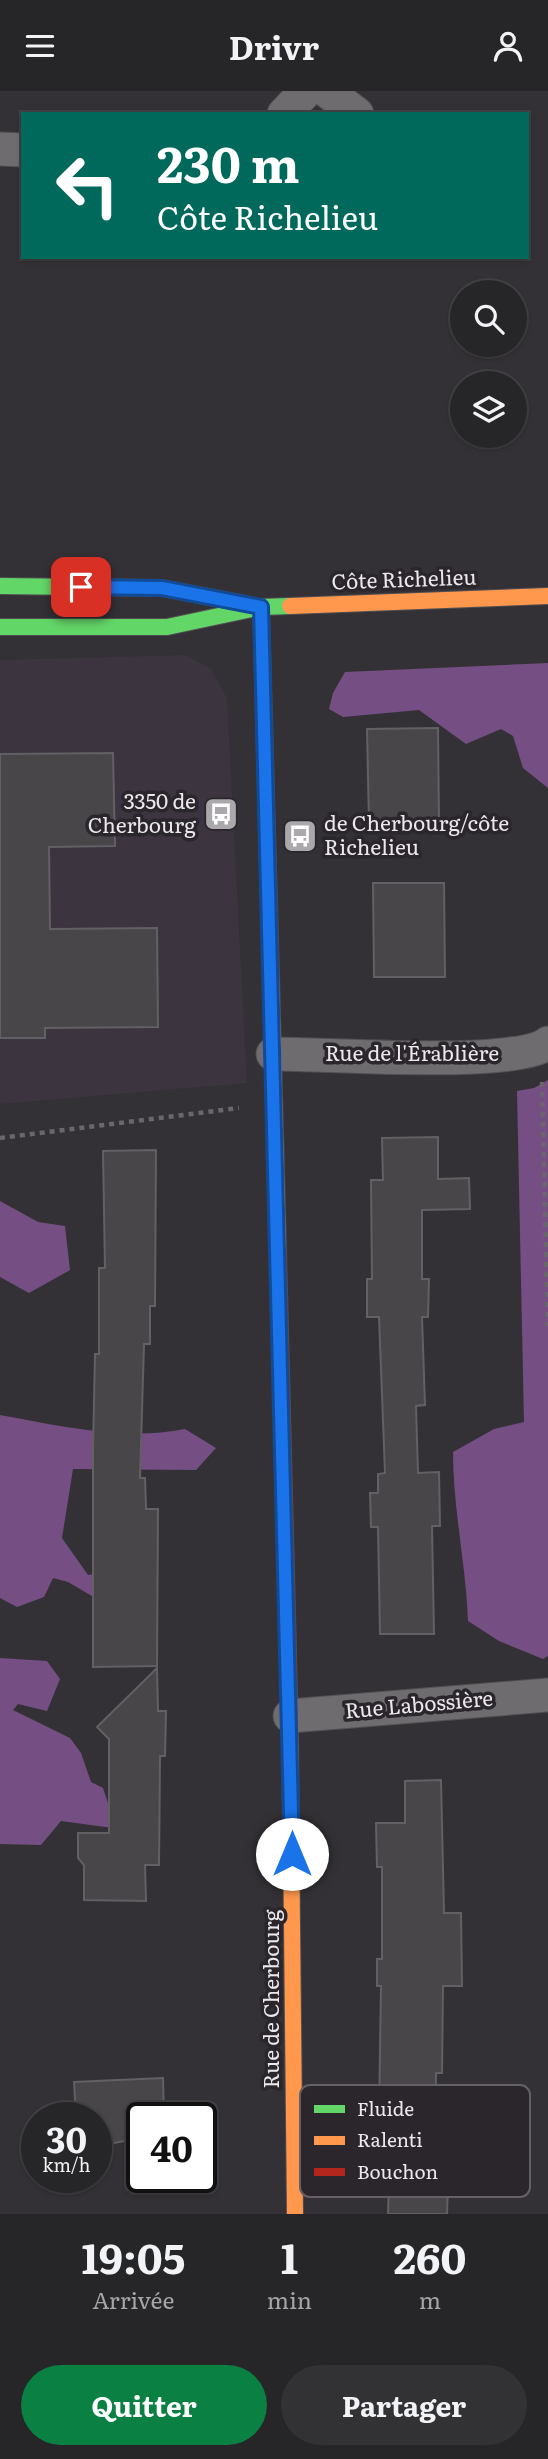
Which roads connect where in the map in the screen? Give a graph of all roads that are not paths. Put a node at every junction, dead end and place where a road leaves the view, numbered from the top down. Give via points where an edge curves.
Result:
1 (306, 91) edge
2 (327, 91) edge
3 (286, 112) edge
4 (354, 112) edge
5 (0, 149) edge
6 (21, 150) edge
7 (0, 586) edge
8 (548, 596) edge
9 (261, 607) junction
10 (0, 627) edge
11 (544, 1046) edge
12 (273, 1054) junction
13 (548, 1695) edge
14 (290, 1716) junction
15 (295, 2214) edge

1 - 3 street
2 - 4 street
5 - 6 street
7 - 9 street, Côte Richelieu via 162,588
8 - 9 street, Côte Richelieu
9 - 10 street, Côte Richelieu via 167,627
9 - 12 street, Rue de Cherbourg
11 - 12 street, Rue de l'Érablière via 489,1058
12 - 14 street, Rue de Cherbourg
13 - 14 street, Rue Labossière
14 - 15 street, Rue de Cherbourg

